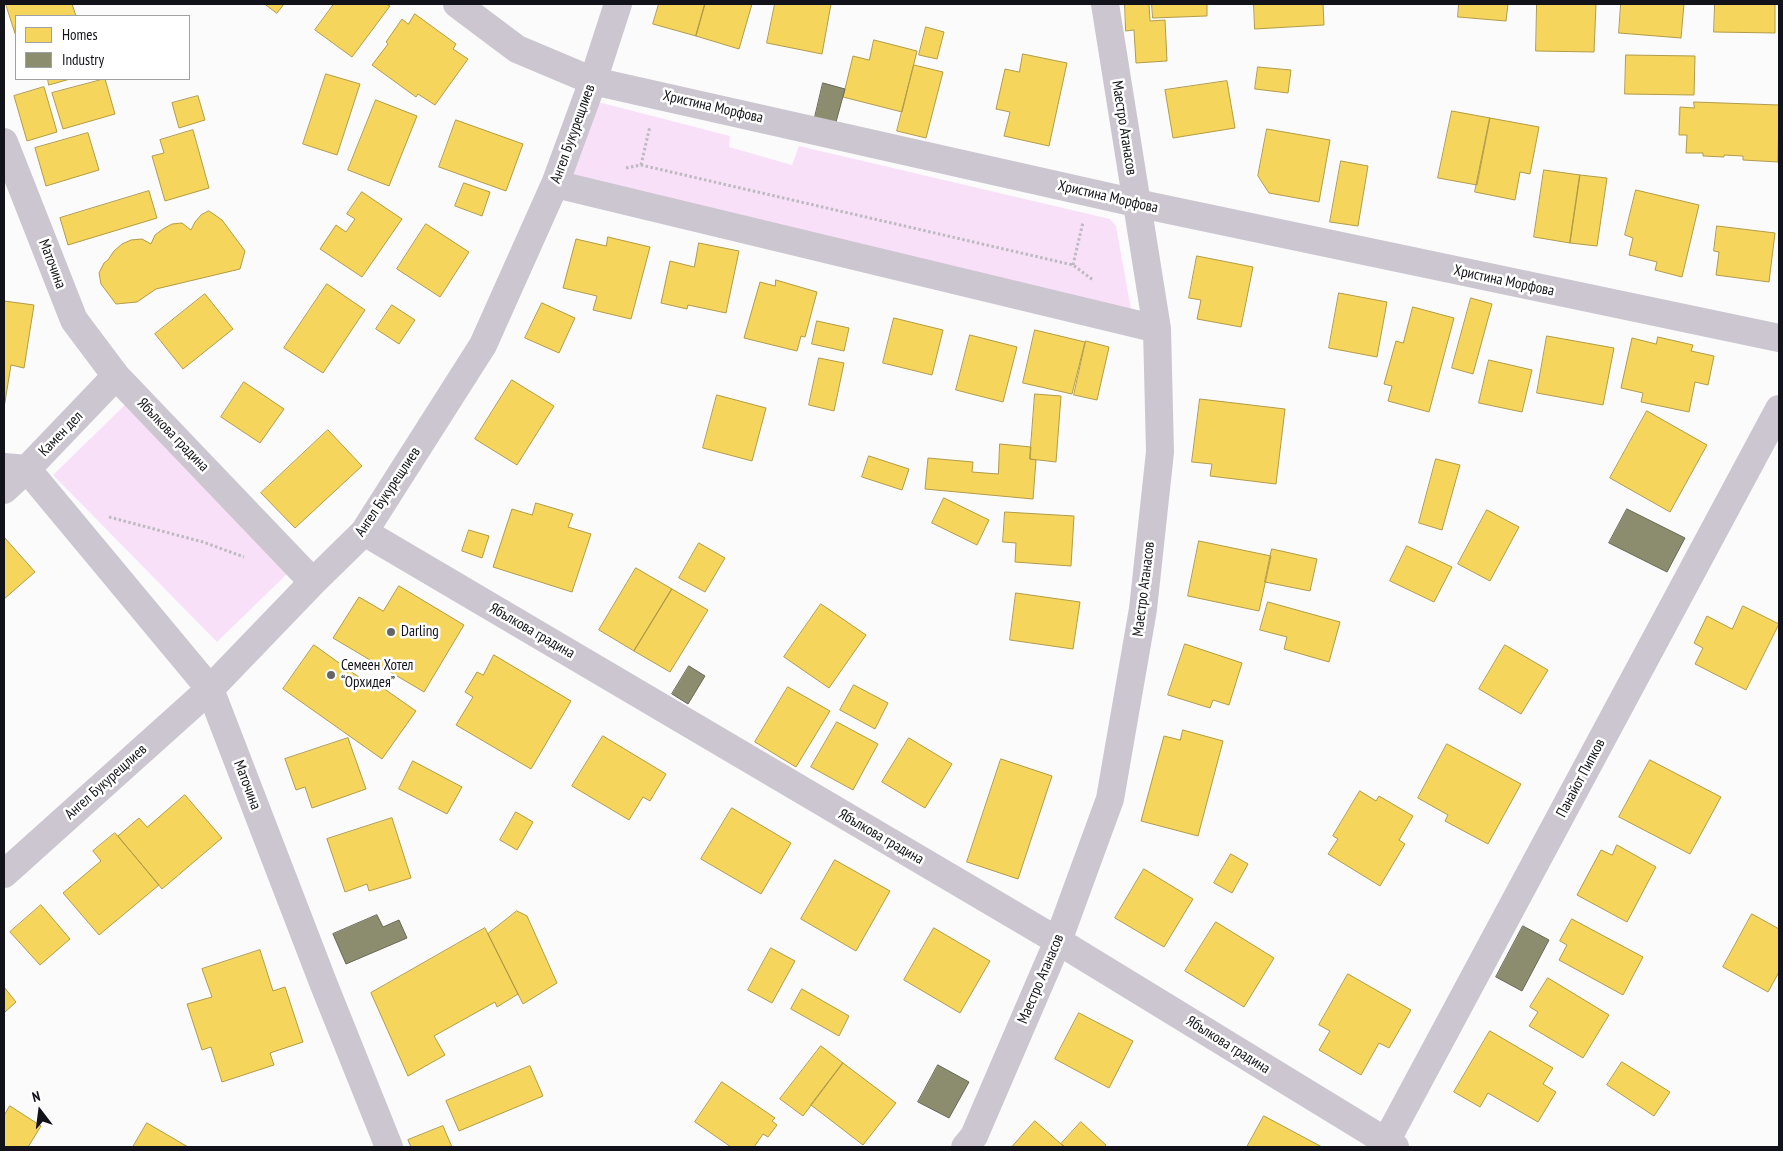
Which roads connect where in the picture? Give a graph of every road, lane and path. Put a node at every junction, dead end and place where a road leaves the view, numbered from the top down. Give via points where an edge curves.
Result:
1 (457, 4) edge
2 (618, 4) edge
3 (1105, 4) edge
4 (593, 81) junction
5 (658, 95) junction
6 (4, 142) edge
7 (641, 165) junction
8 (622, 169) dead end
9 (555, 184) junction
10 (1090, 193) junction
11 (1136, 204) junction
12 (1073, 265) junction
13 (1096, 282) dead end
14 (1157, 329) junction
15 (1779, 338) edge
16 (116, 376) junction
17 (1779, 409) edge
18 (15, 468) edge
19 (4, 490) edge
20 (105, 516) dead end
21 (364, 532) junction
22 (249, 558) dead end
23 (313, 582) junction
24 (210, 689) junction
25 (4, 874) edge
26 (1058, 941) junction
27 (1388, 1146) edge
28 (389, 1147) edge
29 (966, 1147) edge

1 - 4 street, Христина Морфова via 517,49
2 - 4 street, Ангел Букурещлиев
3 - 11 street, Маестро Атанасов
4 - 5 street, Христина Морфова
4 - 9 street, Ангел Букурещлиев
5 - 7 path
5 - 10 street, Христина Морфова
6 - 16 street, Маточина via 74,320
7 - 8 path
7 - 12 path
9 - 14 street
9 - 21 street, Ангел Букурещлиев via 483,344
10 - 11 street, Христина Морфова
10 - 12 path
11 - 14 street, Маестро Атанасов
11 - 15 street, Христина Морфова
12 - 13 path
14 - 26 street, Маестро Атанасов via 1160,452 1143,609 1110,799
16 - 18 street, Камен дел
16 - 23 street, Ябълкова градина
17 - 27 street, Панайот Пипков
18 - 19 street, Камен дел
18 - 24 street, Маточина
20 - 22 path via 204,542
21 - 23 street, Ангел Букурещлиев
21 - 26 street, Ябълкова градина
23 - 24 street, Ангел Букурещлиев
24 - 25 street, Ангел Букурещлиев
24 - 28 street, Маточина
26 - 27 street, Ябълкова градина
26 - 29 street, Маестро Атанасов via 974,1136

